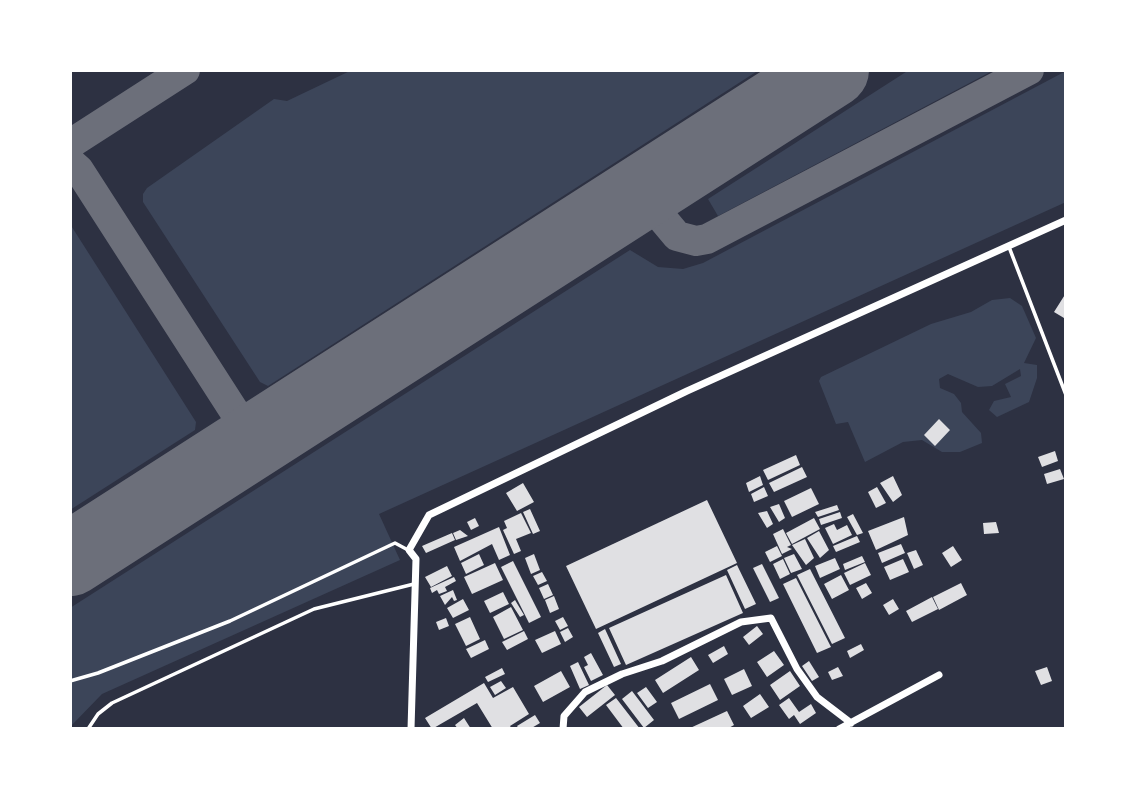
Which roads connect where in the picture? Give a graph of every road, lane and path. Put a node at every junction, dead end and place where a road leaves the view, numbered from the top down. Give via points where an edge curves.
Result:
1 (1066, 220) edge
2 (1009, 245) junction
3 (1066, 395) edge
4 (409, 550) junction
5 (414, 584) junction
6 (939, 675) dead end
7 (70, 681) edge
8 (851, 723) junction
9 (88, 729) edge
10 (411, 729) edge
11 (563, 729) edge
12 (839, 729) edge

1 - 2 street
2 - 3 lane
2 - 4 street via 687,390 429,515
4 - 5 street via 416,559
4 - 7 lane via 395,543 230,621
5 - 9 lane via 314,609 112,704
5 - 10 street
6 - 8 street
8 - 11 street via 817,697 771,618 741,622 662,662 585,692 564,716
8 - 12 street

